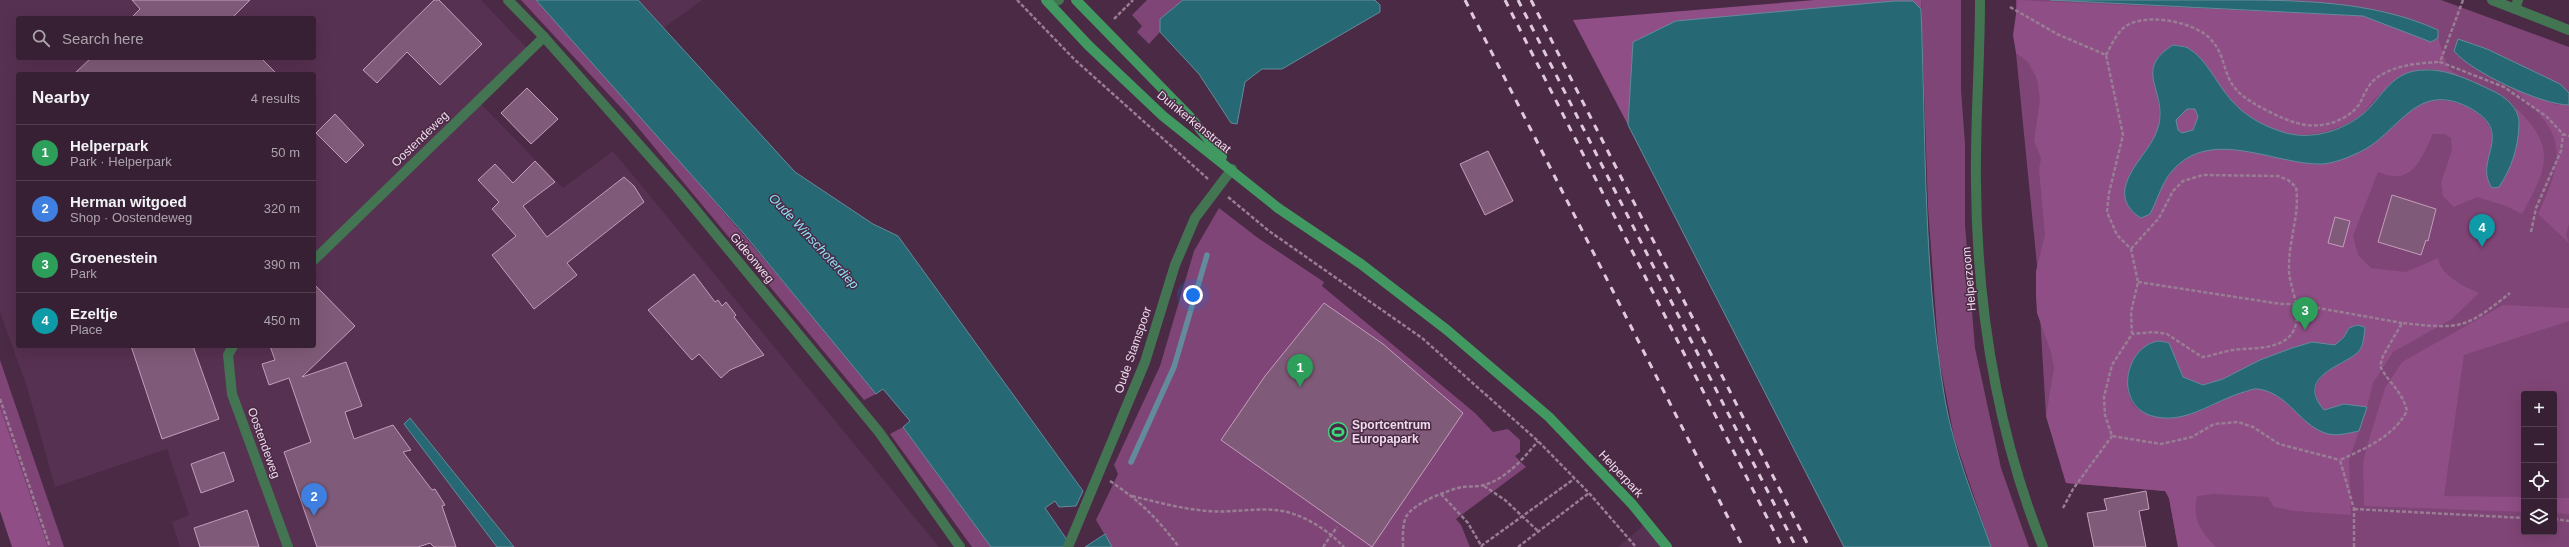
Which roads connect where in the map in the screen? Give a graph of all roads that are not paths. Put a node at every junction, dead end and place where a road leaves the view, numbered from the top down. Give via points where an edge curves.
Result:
1 (508, 0) edge
2 (1059, 0) edge
3 (1076, 0) edge
4 (1980, 0) edge
5 (2492, 0) edge
6 (1047, 1) edge
7 (2516, 4) edge
8 (2569, 30) edge
9 (544, 37) junction
10 (1232, 169) junction
11 (316, 258) edge
12 (232, 348) edge
13 (288, 547) edge
14 (960, 547) edge
15 (1068, 547) edge
16 (1667, 547) edge
17 (2043, 547) edge

1 - 9 street, Gideonweg
2 - 6 street
3 - 10 main road, Duinkerkenstraat via 1192,119
4 - 17 street, Helperzoom via 1976,185 1979,262 2001,411 2014,463
5 - 7 street
6 - 10 main road, Duinkerkenstraat via 1088,45 1163,116
7 - 8 street
9 - 11 street, Oostendeweg
9 - 14 street, Gideonweg via 681,192 879,432
10 - 15 street, Oude Stamspoor via 1195,218 1175,265 1145,362
10 - 16 main road, Helperpark via 1278,208 1361,264 1447,330 1549,417 1632,504
12 - 13 street, Oostendeweg via 228,355 232,394

